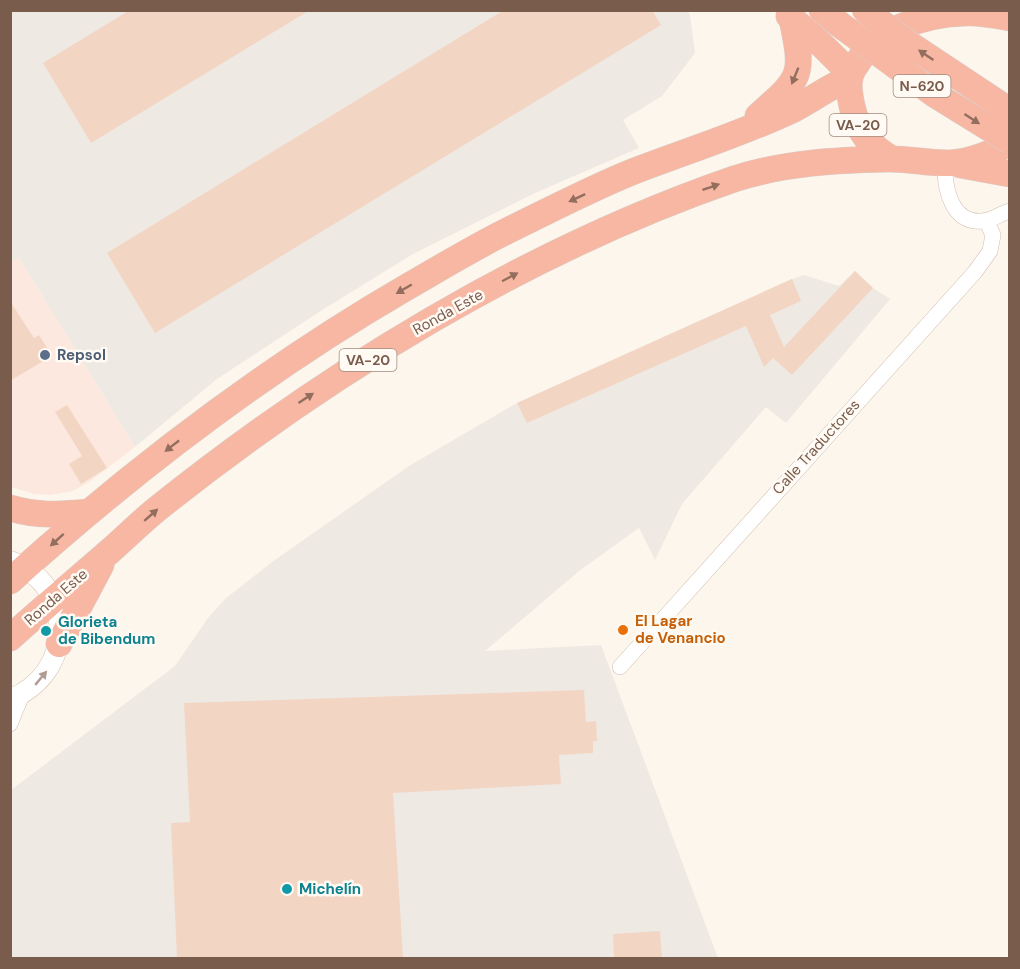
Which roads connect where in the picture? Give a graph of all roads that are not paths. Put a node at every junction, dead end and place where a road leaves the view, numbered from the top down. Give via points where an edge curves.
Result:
1 (865, 10) edge
2 (958, 12) edge
3 (787, 15) edge
4 (830, 17) edge
5 (1010, 18) edge
6 (851, 75) junction
7 (1010, 111) edge
8 (741, 131) junction
9 (1010, 142) edge
10 (892, 159) junction
11 (949, 163) junction
12 (1010, 174) edge
13 (1010, 211) edge
14 (986, 220) junction
15 (10, 508) edge
16 (88, 512) junction
17 (107, 554) junction
18 (16, 570) edge
19 (53, 599) junction
20 (10, 638) edge
21 (59, 644) junction
22 (620, 666) dead end
23 (16, 697) edge
24 (10, 724) edge

7 -> 1 highway, N-620, bridge
2 - 5 highway
2 - 6 highway via 925,18 883,36 862,54
3 - 6 highway
3 -> 8 highway via 800,58 797,75 788,90
4 -> 9 highway, N-620, bridge via 934,94
6 - 8 highway, VA-20 via 795,108
6 - 10 highway, VA-20 via 850,98 862,134
8 -> 16 highway, VA-20 via 630,173 559,206 400,291 296,355 228,403
9 - 11 highway, Ronda Este / VA-20 via 985,155
10 - 11 highway, Ronda Este / VA-20
17 -> 10 highway, Ronda Este / VA-20 via 156,510 305,398 443,313 544,260 657,209 745,176 821,162
11 - 12 highway
11 - 14 street via 944,181 952,206 971,220
13 - 14 street
14 - 22 street, Calle Traductores via 993,235 990,251 975,272
15 - 16 highway via 47,515
16 -> 18 highway, VA-20
17 - 19 highway, Ronda Este / VA-20
17 - 21 highway
18 - 19 street via 44,585
19 - 20 highway, Ronda Este / VA-20
19 - 21 street via 59,620
23 -> 21 street via 35,686 46,673
23 - 24 street

